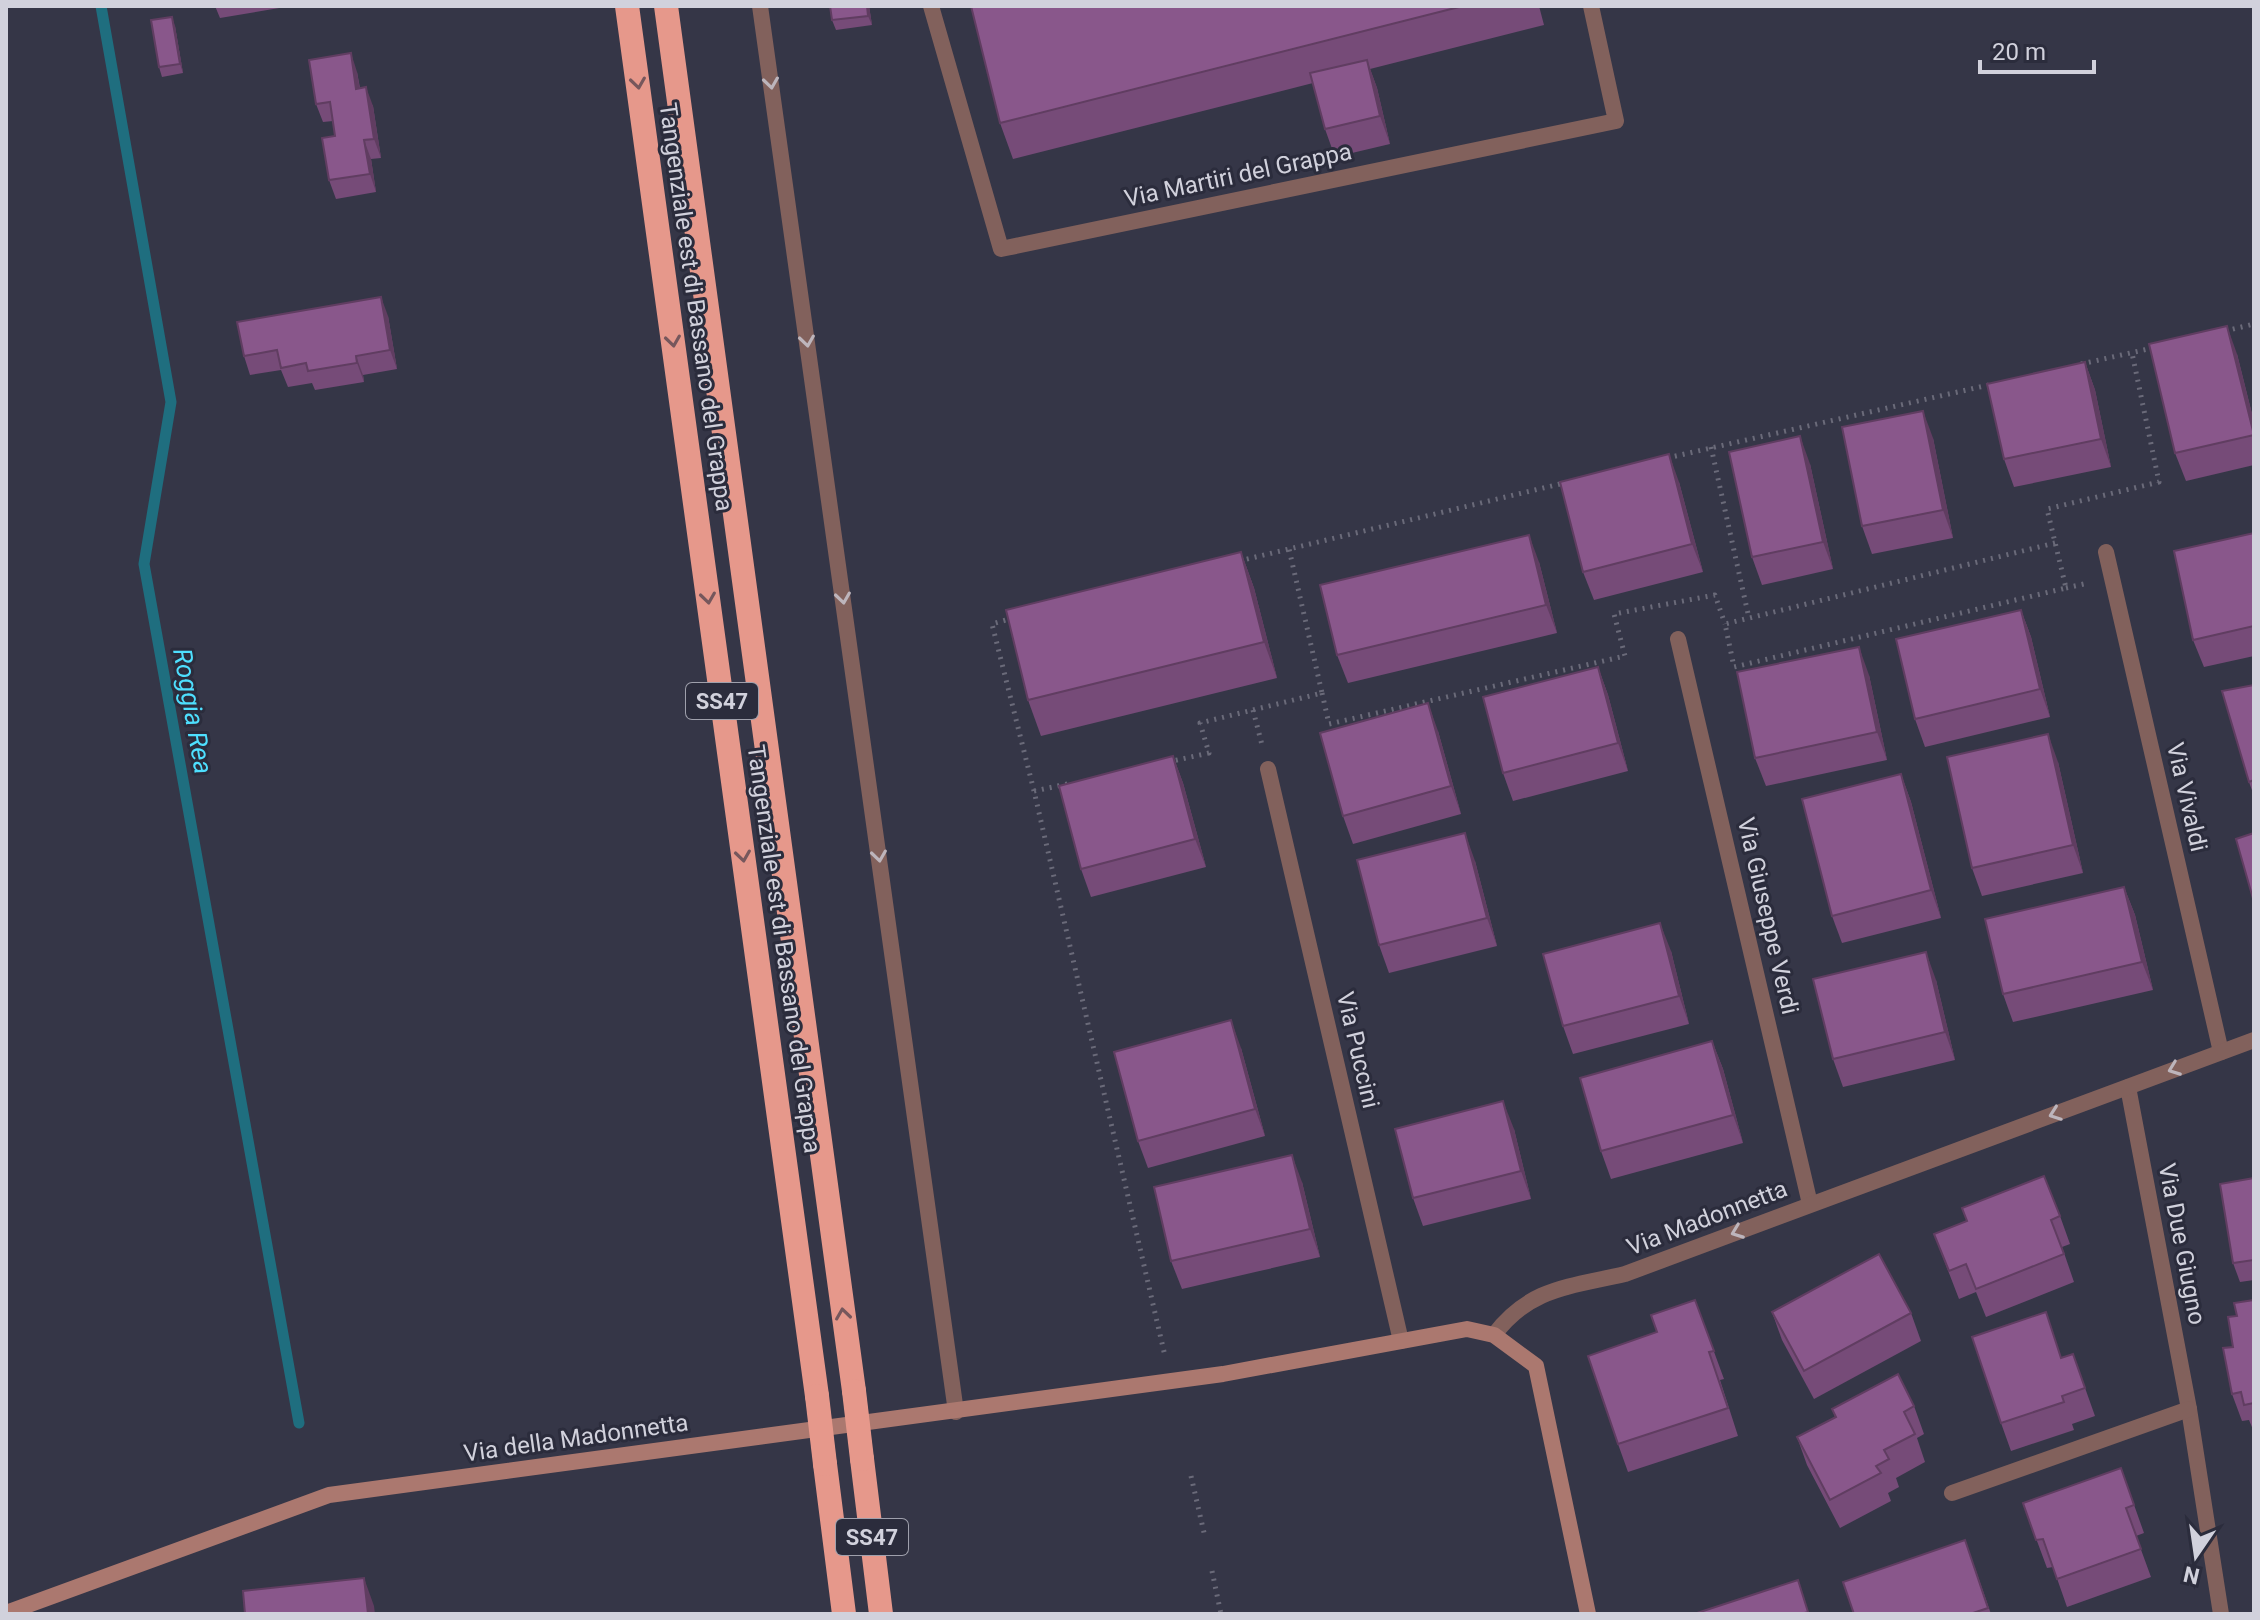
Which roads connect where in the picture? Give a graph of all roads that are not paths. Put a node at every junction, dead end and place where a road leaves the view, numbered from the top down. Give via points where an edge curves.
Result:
1 (627, 6) edge
2 (666, 6) edge
3 (760, 6) edge
4 (931, 6) edge
5 (1591, 6) edge
6 (2106, 552) dead end
7 (1678, 639) dead end
8 (1268, 769) road end
9 (2254, 1040) edge
10 (2221, 1052) junction
11 (2128, 1087) junction
12 (1810, 1204) junction
13 (1494, 1335) junction
14 (1401, 1341) junction
15 (2189, 1409) junction
16 (956, 1412) junction
17 (1952, 1493) dead end
18 (29, 1610) edge
19 (6, 1613) edge
20 (844, 1614) edge
21 (881, 1614) edge
22 (1588, 1614) edge
23 (2221, 1614) edge

1 -> 20 highway, Tangenziale est di Bassano del Grappa / SS47, bridge
21 -> 2 highway, Tangenziale est di Bassano del Grappa / SS47, bridge
3 -> 16 street
4 - 5 street, Via Martiri del Grappa via 1001,249 1616,121
6 - 10 street, Via Vivaldi
7 - 12 street, Via Giuseppe Verdi
8 - 14 street, Via Puccini
9 - 10 street, Via Madonnetta
10 -> 11 street, Via Madonnetta
11 -> 12 street, Via Madonnetta
11 - 15 street, Via Due Giugno
12 -> 13 street, Via Madonnetta via 1625,1274 1542,1295 1509,1314
13 - 14 street via 1467,1329
13 - 22 street via 1536,1366
14 - 16 street, Via della Madonnetta via 1276,1366
15 - 17 street
15 - 23 street, Via Due Giugno
16 - 18 street, Via della Madonnetta via 329,1495
18 - 19 street, Via della Madonnetta

